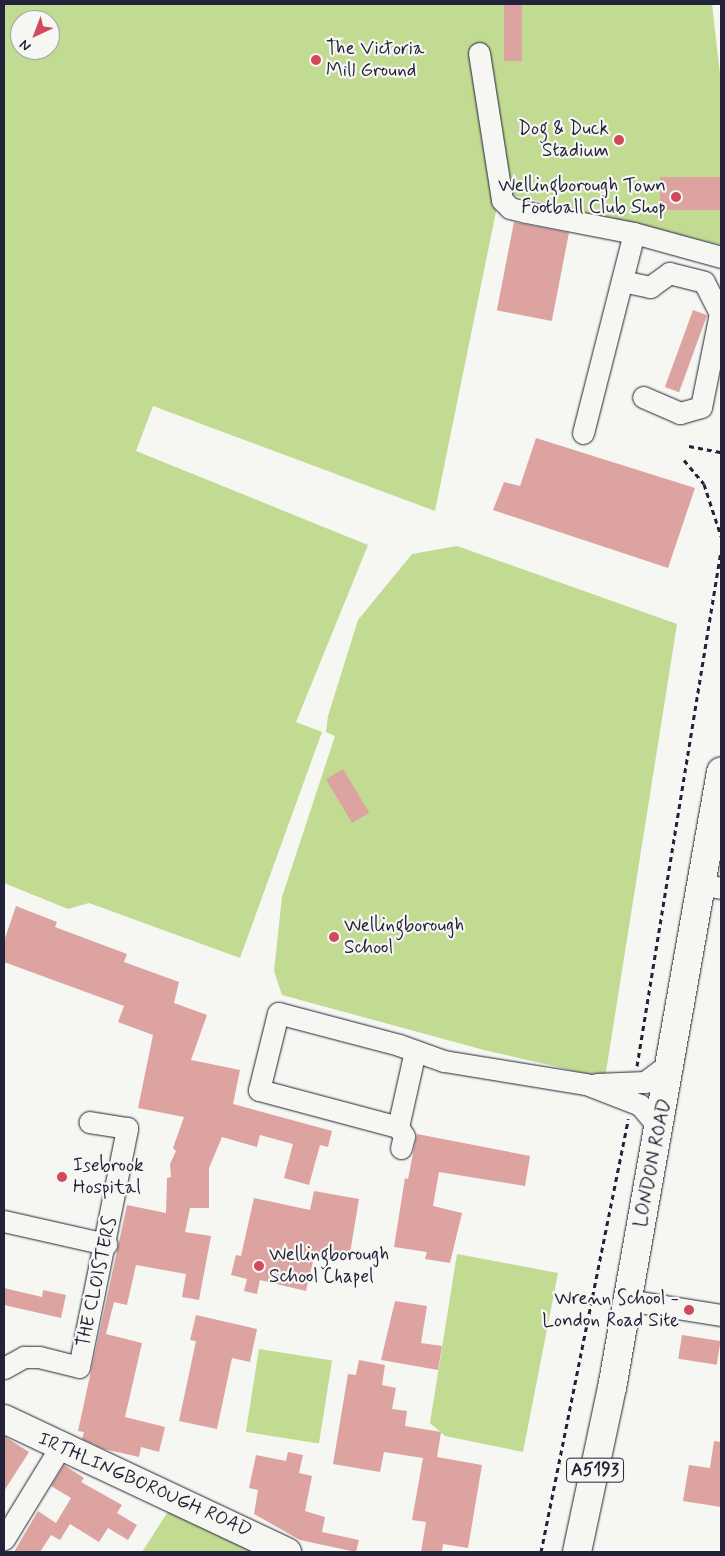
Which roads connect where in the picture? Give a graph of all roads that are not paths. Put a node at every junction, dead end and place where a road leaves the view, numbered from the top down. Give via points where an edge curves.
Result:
1 (479, 52) dead end
2 (634, 233) junction
3 (721, 257) edge
4 (622, 281) junction
5 (643, 397) dead end
6 (583, 433) dead end
7 (721, 772) edge
8 (711, 886) edge
9 (415, 1051) junction
10 (672, 1062) junction
11 (586, 1084) junction
12 (89, 1122) dead end
13 (398, 1128) junction
14 (660, 1129) junction
15 (401, 1148) dead end
16 (4, 1220) edge
17 (106, 1244) junction
18 (627, 1300) junction
19 (721, 1316) edge
20 (4, 1368) edge
21 (4, 1419) edge
22 (61, 1446) junction
23 (4, 1539) edge
24 (287, 1552) edge
25 (578, 1552) edge

1 - 2 street via 502,200 510,208 526,212
2 - 3 street
2 - 4 street
4 - 5 street via 650,287 669,273 704,282 720,313 701,408 680,413
4 - 6 street
7 - 8 main road, LONDON ROAD / A5193
8 - 10 main road, LONDON ROAD / A5193
9 - 11 street via 444,1061
9 - 13 street
9 - 13 street via 278,1013 259,1090
10 - 11 street via 645,1082
10 - 14 main road, LONDON ROAD / A5193
11 - 14 street via 640,1105
12 - 17 street, THE CLOISTERS via 127,1128
13 - 15 street via 404,1136
14 - 18 main road, LONDON ROAD / A5193
16 - 17 street
17 - 20 street, THE CLOISTERS via 79,1367 39,1356 24,1357
18 - 19 street
18 - 25 main road, LONDON ROAD / A5193
21 - 22 main road, IRTHLINGBOROUGH ROAD
22 - 23 street
22 - 24 main road, IRTHLINGBOROUGH ROAD

